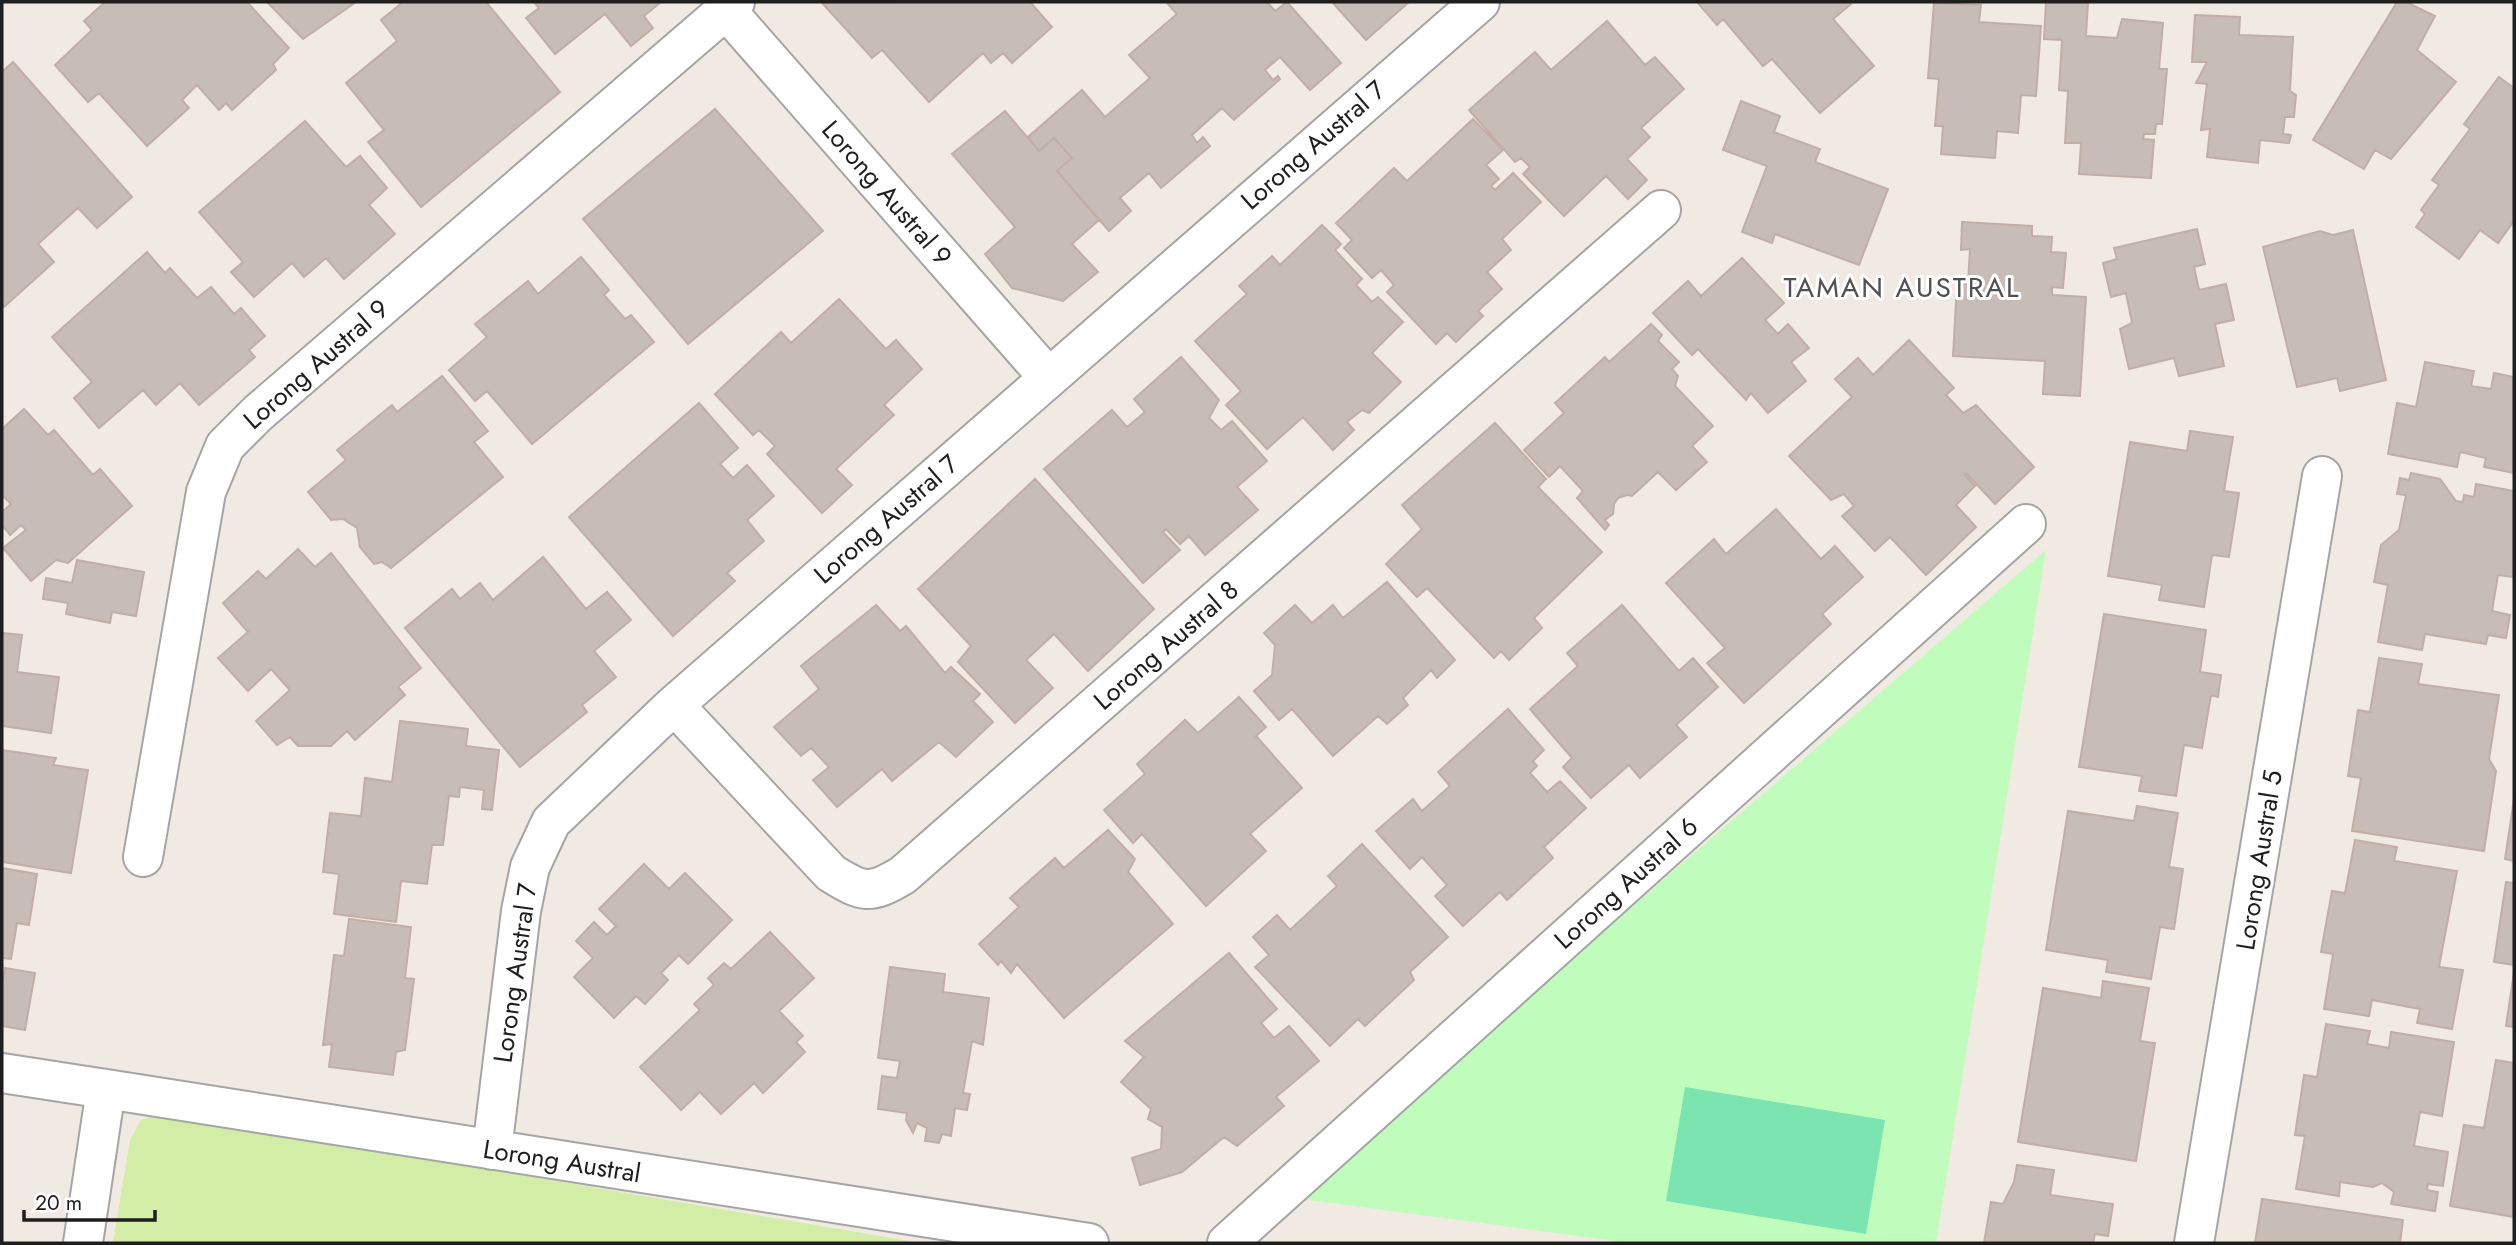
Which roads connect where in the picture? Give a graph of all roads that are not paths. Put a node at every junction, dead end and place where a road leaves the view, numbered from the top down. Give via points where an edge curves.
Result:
1 (1480, 2) edge
2 (730, 6) edge
3 (1661, 211) dead end
4 (1048, 377) junction
5 (2322, 476) dead end
6 (2026, 524) dead end
7 (674, 705) junction
8 (143, 857) dead end
9 (2, 1073) edge
10 (106, 1089) junction
11 (492, 1150) junction
12 (83, 1243) edge
13 (1089, 1243) edge
14 (1227, 1243) edge
15 (2194, 1243) edge

1 - 4 street, Lorong Austral 7
2 - 4 street, Lorong Austral 9
2 - 8 street, Lorong Austral 9 via 225,446 206,492
3 - 7 street, Lorong Austral 8 via 913,866 880,889 855,888 831,873
4 - 7 street, Lorong Austral 7
5 - 15 street, Lorong Austral 5
6 - 14 street, Lorong Austral 6
7 - 11 street, Lorong Austral 7 via 551,822 530,867
9 - 10 street, Lorong Austral
10 - 11 street, Lorong Austral
10 - 12 street
11 - 13 street, Lorong Austral

